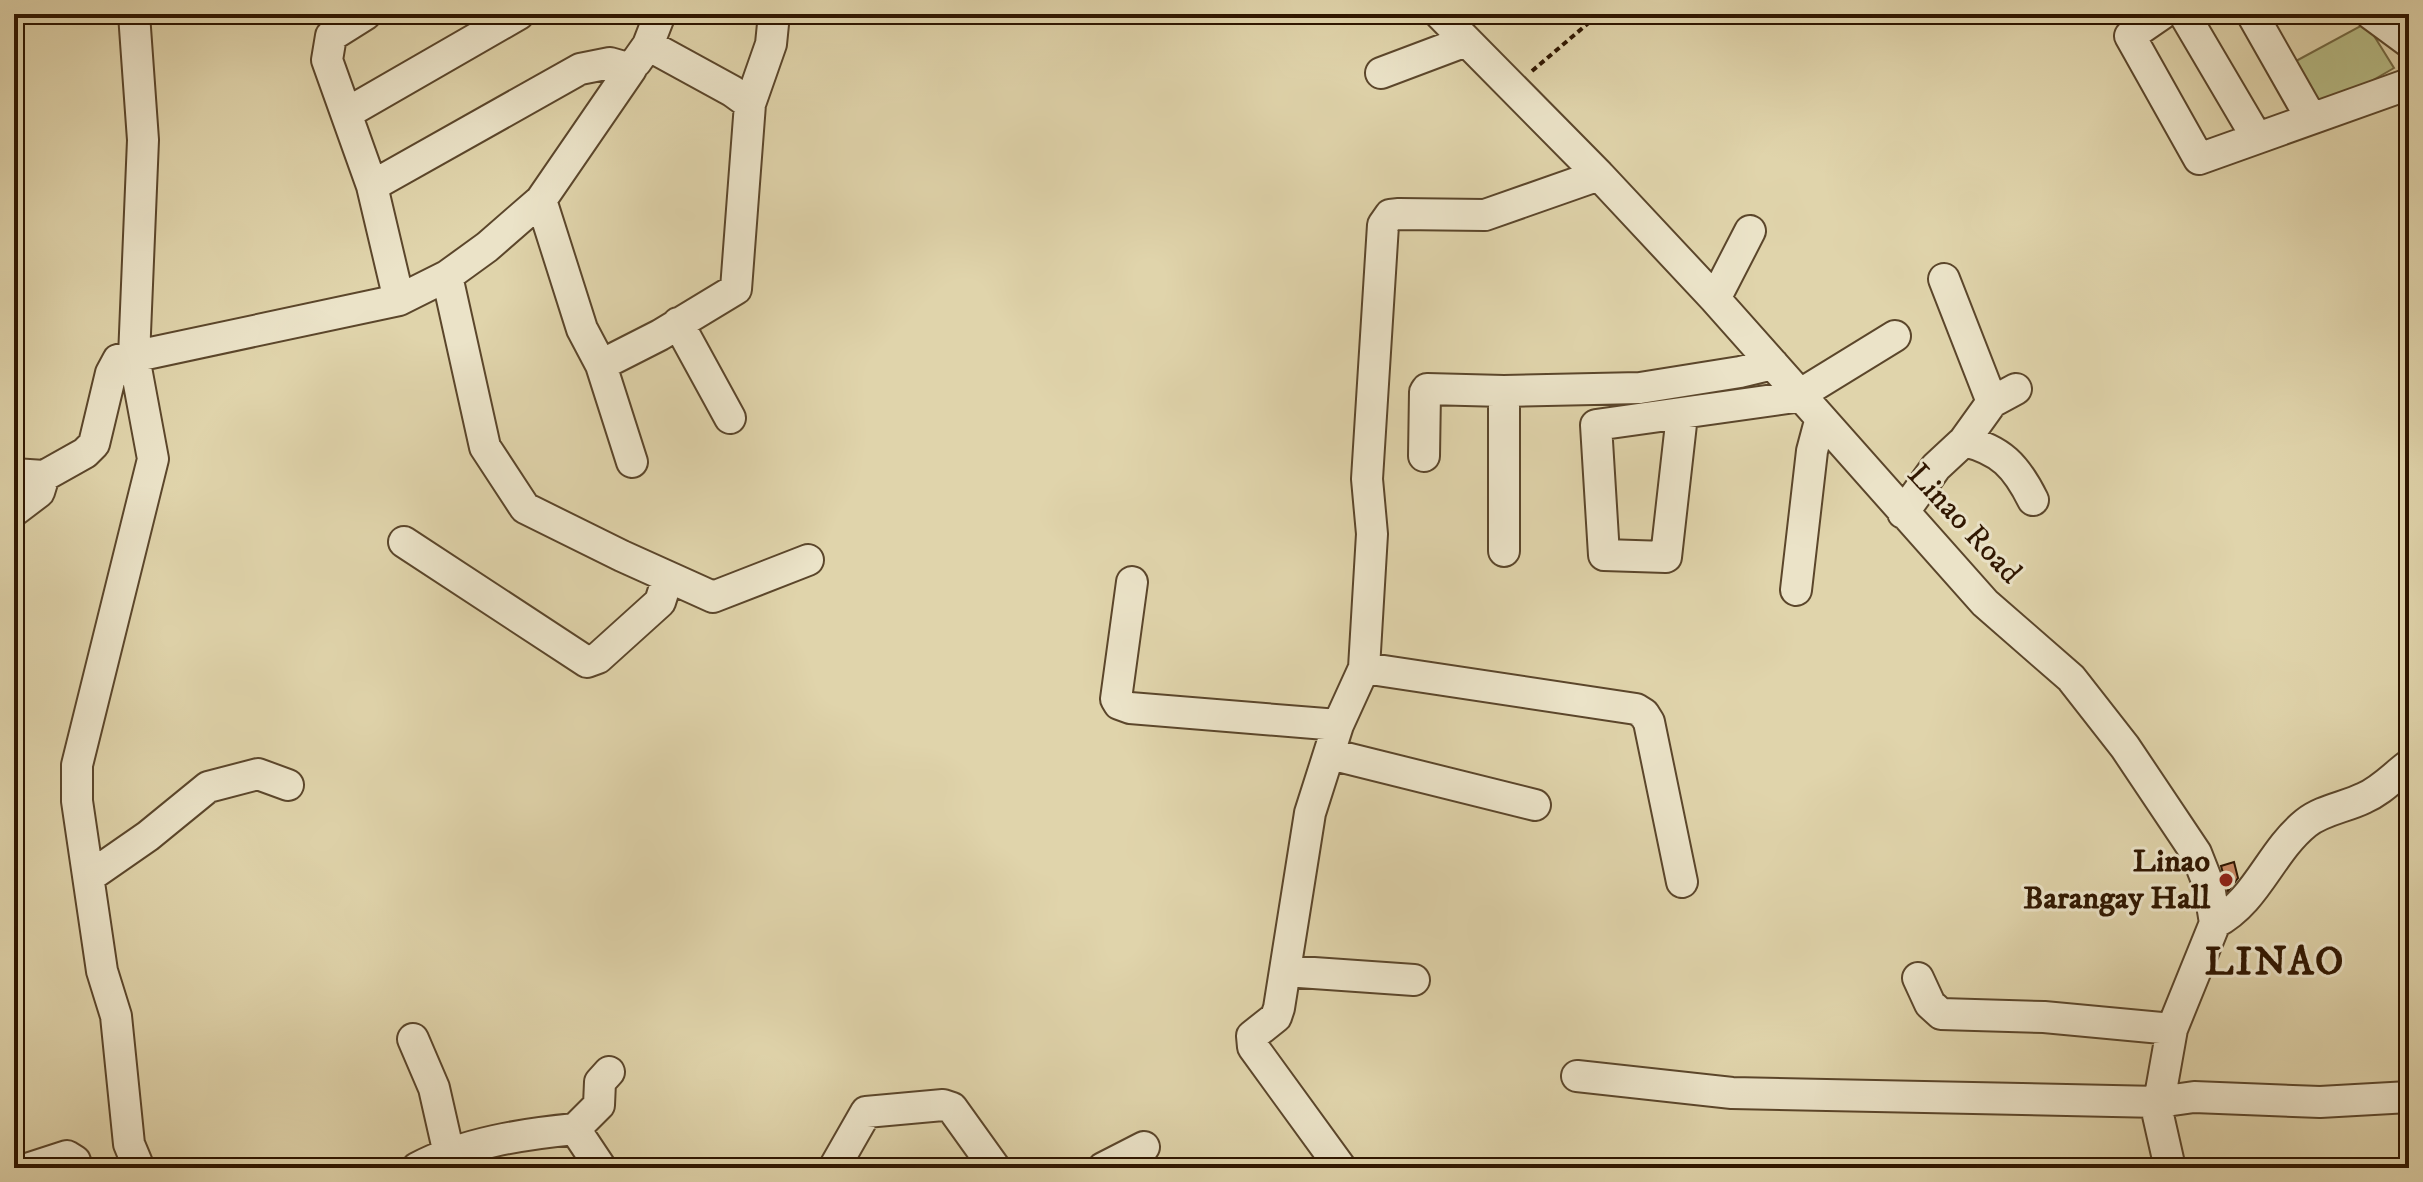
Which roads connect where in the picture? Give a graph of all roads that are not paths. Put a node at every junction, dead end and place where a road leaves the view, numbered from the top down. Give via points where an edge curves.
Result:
1 (134, 14) edge
2 (366, 14) edge
3 (519, 14) edge
4 (660, 14) edge
5 (774, 14) edge
6 (1440, 14) edge
7 (2162, 14) edge
8 (2184, 14) edge
9 (2252, 14) edge
10 (2371, 14) edge
11 (1466, 41) junction
12 (2409, 42) edge
13 (640, 57) junction
14 (1381, 73) dead end
15 (2409, 84) edge
16 (750, 104) junction
17 (347, 113) junction
18 (2311, 118) junction
19 (2257, 138) junction
20 (1599, 175) junction
21 (372, 186) junction
22 (541, 200) junction
23 (1750, 231) dead end
24 (447, 276) junction
25 (1944, 279) dead end
26 (1715, 299) junction
27 (399, 300) junction
28 (678, 323) junction
29 (1895, 336) dead end
30 (134, 357) junction
31 (1773, 364) junction
32 (601, 365) junction
33 (1504, 391) junction
34 (1802, 396) junction
35 (1682, 415) junction
36 (730, 418) dead end
37 (1820, 421) junction
38 (1964, 441) junction
39 (1424, 456) dead end
40 (632, 462) dead end
41 (29, 475) edge
42 (2033, 500) dead end
43 (14, 511) edge
44 (1903, 513) junction
45 (404, 542) dead end
46 (1504, 551) dead end
47 (808, 560) dead end
48 (668, 577) junction
49 (1132, 582) dead end
50 (1796, 590) dead end
51 (1364, 668) junction
52 (1338, 725) junction
53 (1330, 754) junction
54 (2409, 765) edge
55 (288, 785) dead end
56 (1535, 805) dead end
57 (89, 877) junction
58 (1682, 882) dead end
59 (2215, 923) junction
60 (1285, 971) junction
61 (1918, 978) dead end
62 (1414, 980) dead end
63 (2172, 1029) junction
64 (413, 1039) dead end
65 (609, 1072) dead end
66 (1577, 1076) dead end
67 (2409, 1097) edge
68 (2159, 1102) junction
69 (575, 1129) junction
70 (1144, 1147) dead end
71 (449, 1154) junction
72 (30, 1168) edge
73 (77, 1168) edge
74 (139, 1168) edge
75 (417, 1168) edge
76 (601, 1168) edge
77 (834, 1168) edge
78 (995, 1168) edge
79 (1103, 1168) edge
80 (1341, 1168) edge
81 (2170, 1168) edge

1 - 30 street via 143,140
2 - 17 street via 331,36 328,46 327,60
3 - 17 street
4 - 13 street
5 - 16 street via 771,44
6 - 11 street, Linao Road
7 - 19 street via 2130,36 2199,159
8 - 19 street
9 - 18 street
10 - 12 street
11 - 14 street
11 - 20 street, Linao Road
13 - 16 street via 732,91
13 - 21 street via 580,69
13 - 22 street
15 - 18 street
16 - 28 street via 736,289
17 - 21 street
18 - 19 street
20 - 26 street, Linao Road
20 - 51 street via 1485,215 1399,214 1385,220 1367,479 1372,534
21 - 27 street
22 - 24 street
22 - 32 street via 582,329
23 - 26 street
24 - 27 street
24 - 48 street via 485,447 525,508
25 - 38 street via 2004,396
26 - 31 street, Linao Road
27 - 30 street
28 - 32 street
28 - 36 street
29 - 34 street
30 - 41 street via 114,364 94,444 85,453
30 - 57 street via 153,459 77,765
31 - 33 street via 1640,388
31 - 34 street, Linao Road
32 - 40 street
33 - 39 street via 1427,389
33 - 46 street
34 - 35 street
34 - 37 street, Linao Road
35 - 35 street via 1596,425 1604,555 1666,557
37 - 44 street, Linao Road
37 - 50 street
38 - 42 street via 2004,457
38 - 44 street via 1936,467
41 - 43 street via 39,492
44 - 59 street, Linao Road via 1985,603 2071,678 2125,747 2196,853
45 - 48 street via 587,662 660,602
47 - 48 street via 717,596
49 - 52 street via 1119,704
51 - 52 street
51 - 58 street via 1644,714
52 - 53 street
53 - 56 street
53 - 60 street via 1310,813
54 - 59 street via 2385,787 2309,820 2278,851 2233,914
55 - 57 street via 258,774 208,787
57 - 74 street via 102,971 116,1016 129,1144
59 - 63 street
60 - 62 street
60 - 80 street via 1276,1017 1254,1033 1253,1047
61 - 63 street via 1941,1014
63 - 68 street
64 - 71 street via 434,1088
65 - 69 street via 600,1082 599,1105
66 - 68 street via 1732,1093
67 - 68 street via 2320,1102 2194,1097
68 - 81 street
69 - 71 street via 533,1133
69 - 76 street
70 - 79 street
71 - 75 street
72 - 73 street via 67,1156
77 - 78 street via 866,1112 943,1105 952,1108

